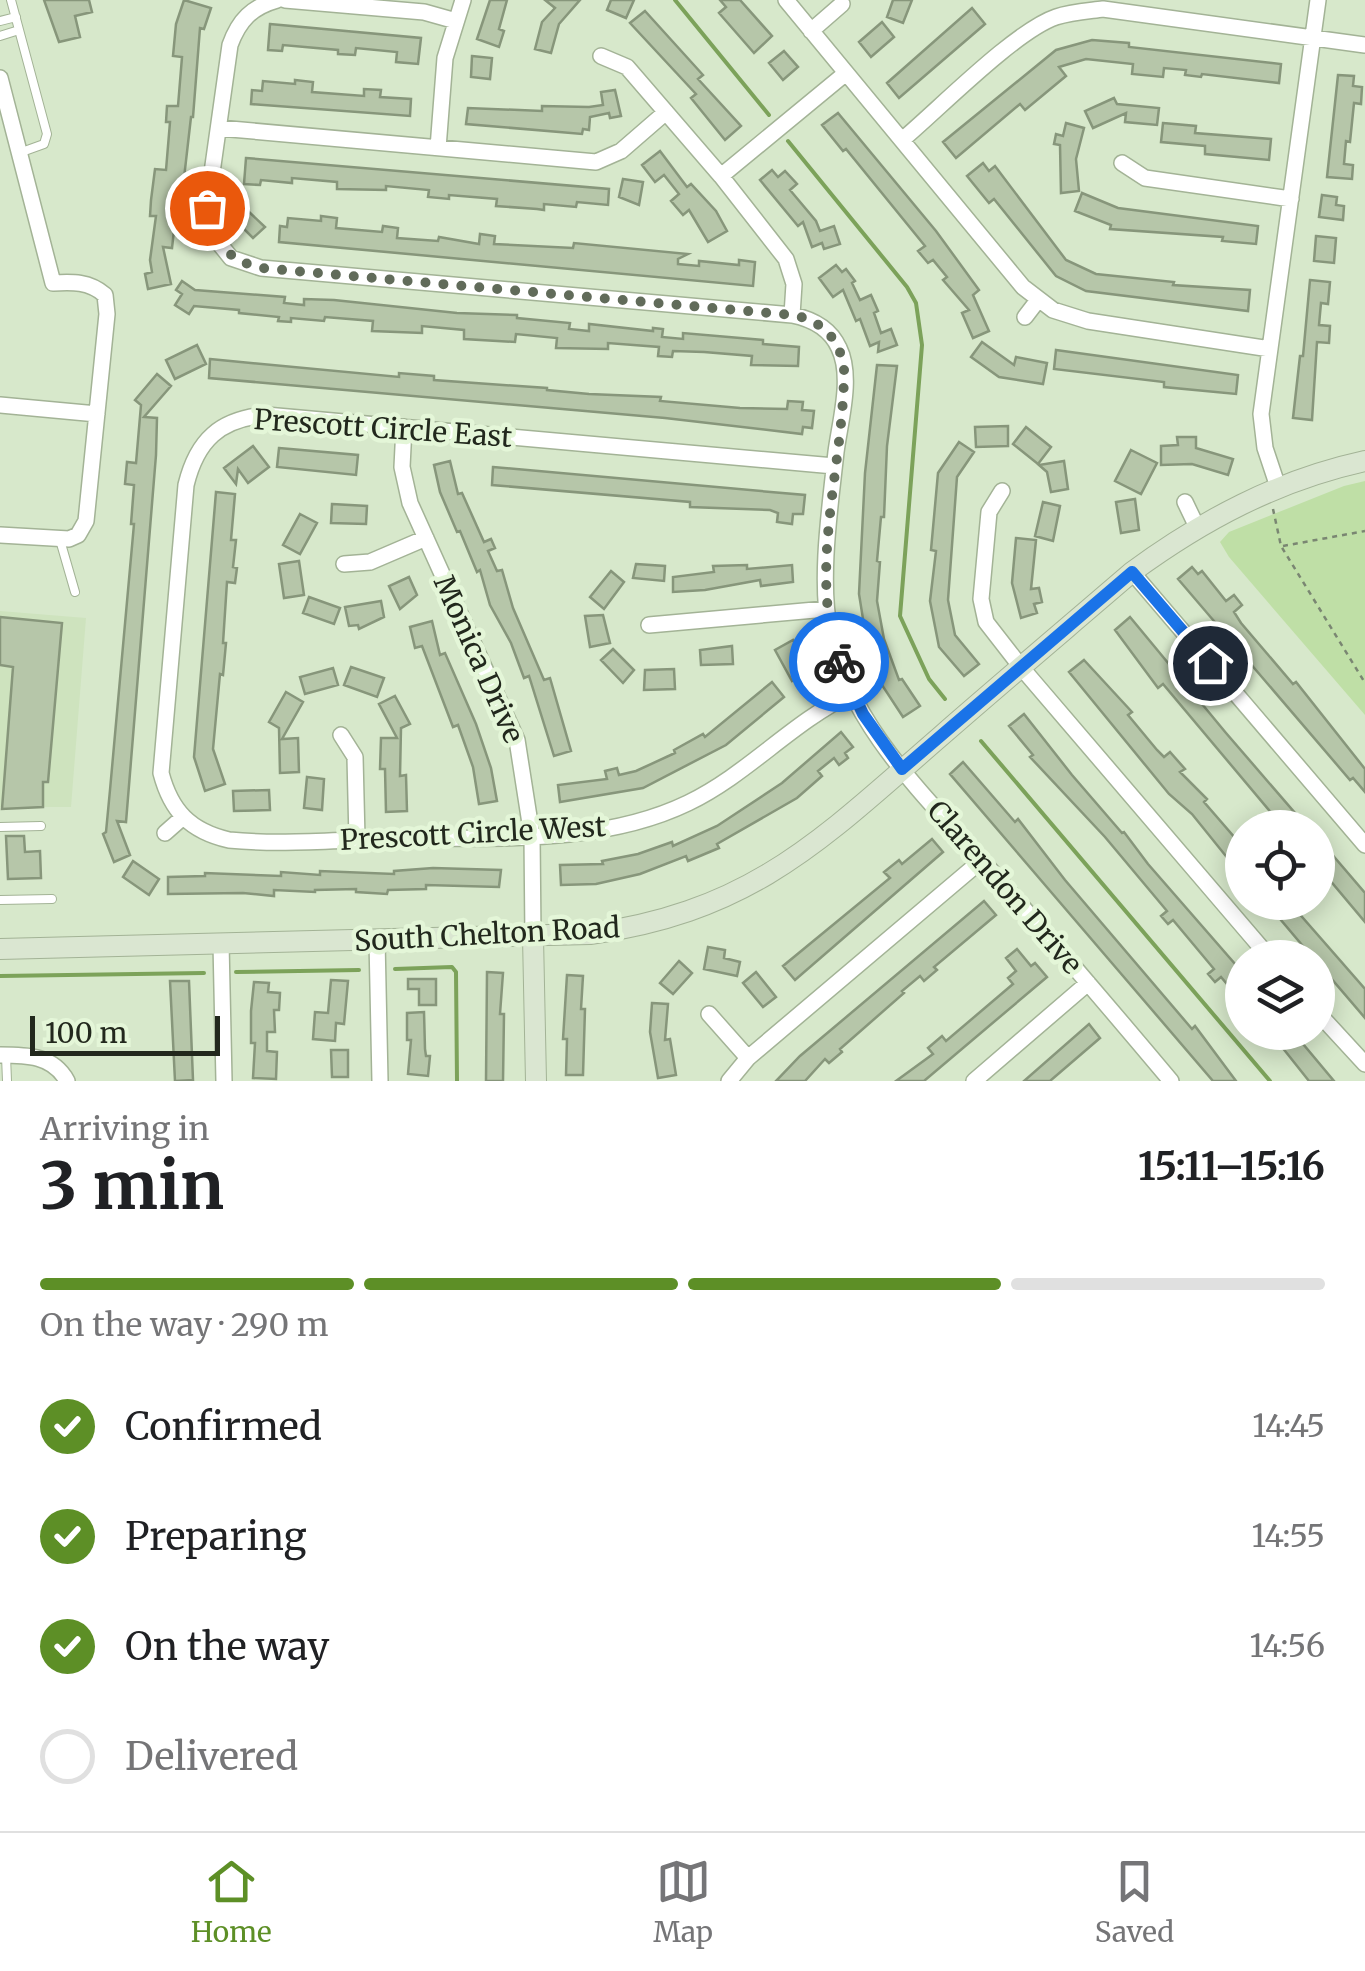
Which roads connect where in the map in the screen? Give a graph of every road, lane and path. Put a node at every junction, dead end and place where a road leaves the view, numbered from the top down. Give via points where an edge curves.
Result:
1 (12, 0) edge
2 (277, 0) edge
3 (285, 0) edge
4 (463, 0) edge
5 (786, 0) edge
6 (1173, 0) edge
7 (1318, 0) edge
8 (842, 4) dead end
9 (16, 16) junction
10 (1016, 17) dead end
11 (1170, 18) junction
12 (0, 21) edge
13 (456, 21) junction
14 (20, 30) junction
15 (811, 31) junction
16 (1028, 32) junction
17 (0, 36) edge
18 (1313, 38) junction
19 (1365, 45) edge
20 (600, 56) dead end
21 (846, 73) junction
22 (0, 78) edge
23 (666, 112) junction
24 (219, 128) junction
25 (902, 140) junction
26 (438, 148) junction
27 (20, 153) junction
28 (1122, 163) dead end
29 (721, 176) junction
30 (1291, 199) junction
31 (1038, 300) junction
32 (792, 315) junction
33 (1025, 317) dead end
34 (1270, 349) junction
35 (0, 405) edge
36 (97, 414) junction
37 (202, 418) dead end
38 (404, 427) junction
39 (215, 432) junction
40 (1365, 461) edge
41 (834, 466) junction
42 (1273, 489) junction
43 (1002, 492) dead end
44 (1185, 502) dead end
45 (1197, 527) junction
46 (1365, 531) edge
47 (0, 535) edge
48 (426, 538) junction
49 (60, 540) junction
50 (1281, 546) junction
51 (344, 564) dead end
52 (1132, 572) junction
53 (75, 592) dead end
54 (826, 609) junction
55 (649, 624) dead end
56 (1020, 667) junction
57 (1365, 683) edge
58 (851, 694) junction
59 (341, 736) dead end
60 (902, 769) junction
61 (182, 818) junction
62 (42, 826) dead end
63 (0, 827) edge
64 (165, 833) dead end
65 (532, 836) junction
66 (357, 840) junction
67 (1365, 845) edge
68 (982, 860) junction
69 (52, 899) dead end
70 (0, 900) edge
71 (533, 937) junction
72 (377, 940) junction
73 (1255, 940) edge
74 (221, 943) junction
75 (0, 949) edge
76 (1088, 983) junction
77 (709, 1014) dead end
78 (1335, 1031) edge
79 (3, 1055) edge
80 (748, 1058) junction
81 (1365, 1064) edge
82 (8, 1081) edge
83 (66, 1081) edge
84 (224, 1081) edge
85 (380, 1081) edge
86 (536, 1081) edge
87 (729, 1081) edge
88 (974, 1081) edge
89 (1171, 1081) edge

1 - 9 lane
2 - 24 street, Clarendon Drive via 252,10 235,31
3 - 13 street via 424,12
4 - 13 street
5 - 15 street
6 - 11 street
7 - 18 street
8 - 15 street
9 - 12 lane
9 - 14 lane
10 - 16 street
11 - 16 street via 1091,10 1058,16
11 - 18 street
13 - 26 street via 444,58
14 - 17 lane
14 - 27 lane via 46,134 44,144
15 - 21 street
16 - 25 street
18 - 19 street
18 - 30 street
20 - 23 street via 627,67
21 - 25 street
21 - 29 street
22 - 27 street
23 - 26 street via 621,151 596,162
23 - 29 street
24 - 26 street
24 - 32 street, Clarendon Drive via 207,208 215,253 261,268
25 - 31 street
27 - 36 street via 53,283 88,284 104,295
28 - 30 street via 1145,178
29 - 32 street via 786,259 794,284
30 - 34 street
31 - 33 street
31 - 34 street via 1088,321
32 - 41 street, Clarendon Drive via 820,325 841,350 844,386
34 - 42 street via 1261,414
35 - 36 street
36 - 49 street via 86,521 78,535
37 - 39 street
38 - 39 street, Prescott Circle East via 266,415 232,421
38 - 41 street, Prescott Circle East
38 - 48 street, Monica Drive via 404,483
39 - 61 street, Prescott Circle East via 186,485 161,762 167,796
40 - 42 main road, South Chelton Road
41 - 54 street, Clarendon Drive
42 - 45 main road, South Chelton Road
42 - 50 path
43 - 56 street via 990,512 981,599 986,622
44 - 45 street
45 - 52 main road, South Chelton Road
46 - 50 path
47 - 49 street
48 - 51 street via 370,562
48 - 65 street, Monica Drive via 517,740
49 - 53 lane
50 - 57 path
52 - 56 main road, South Chelton Road
52 - 67 street
54 - 55 street
54 - 58 street, Clarendon Drive
56 - 60 main road, South Chelton Road
56 - 73 street
58 - 60 street, Clarendon Drive
58 - 65 street, Prescott Circle West via 807,718 737,776 682,806 617,827
59 - 66 street via 355,757
60 - 68 street, Clarendon Drive
60 - 71 main road, South Chelton Road via 819,842 728,897 623,930
61 - 64 street
61 - 66 street, Prescott Circle West via 228,840
62 - 63 lane
65 - 66 street, Prescott Circle West
65 - 71 street, Monica Drive
68 - 76 street, Clarendon Drive
68 - 80 street
69 - 70 lane
71 - 72 main road, South Chelton Road
71 - 86 main road, Monica Drive
72 - 74 main road, South Chelton Road
72 - 85 street
74 - 75 main road, South Chelton Road
74 - 84 street
76 - 88 street
76 - 89 street, Clarendon Drive
77 - 80 street
78 - 81 street
79 - 82 lane
79 - 83 street via 40,1058
80 - 87 street

